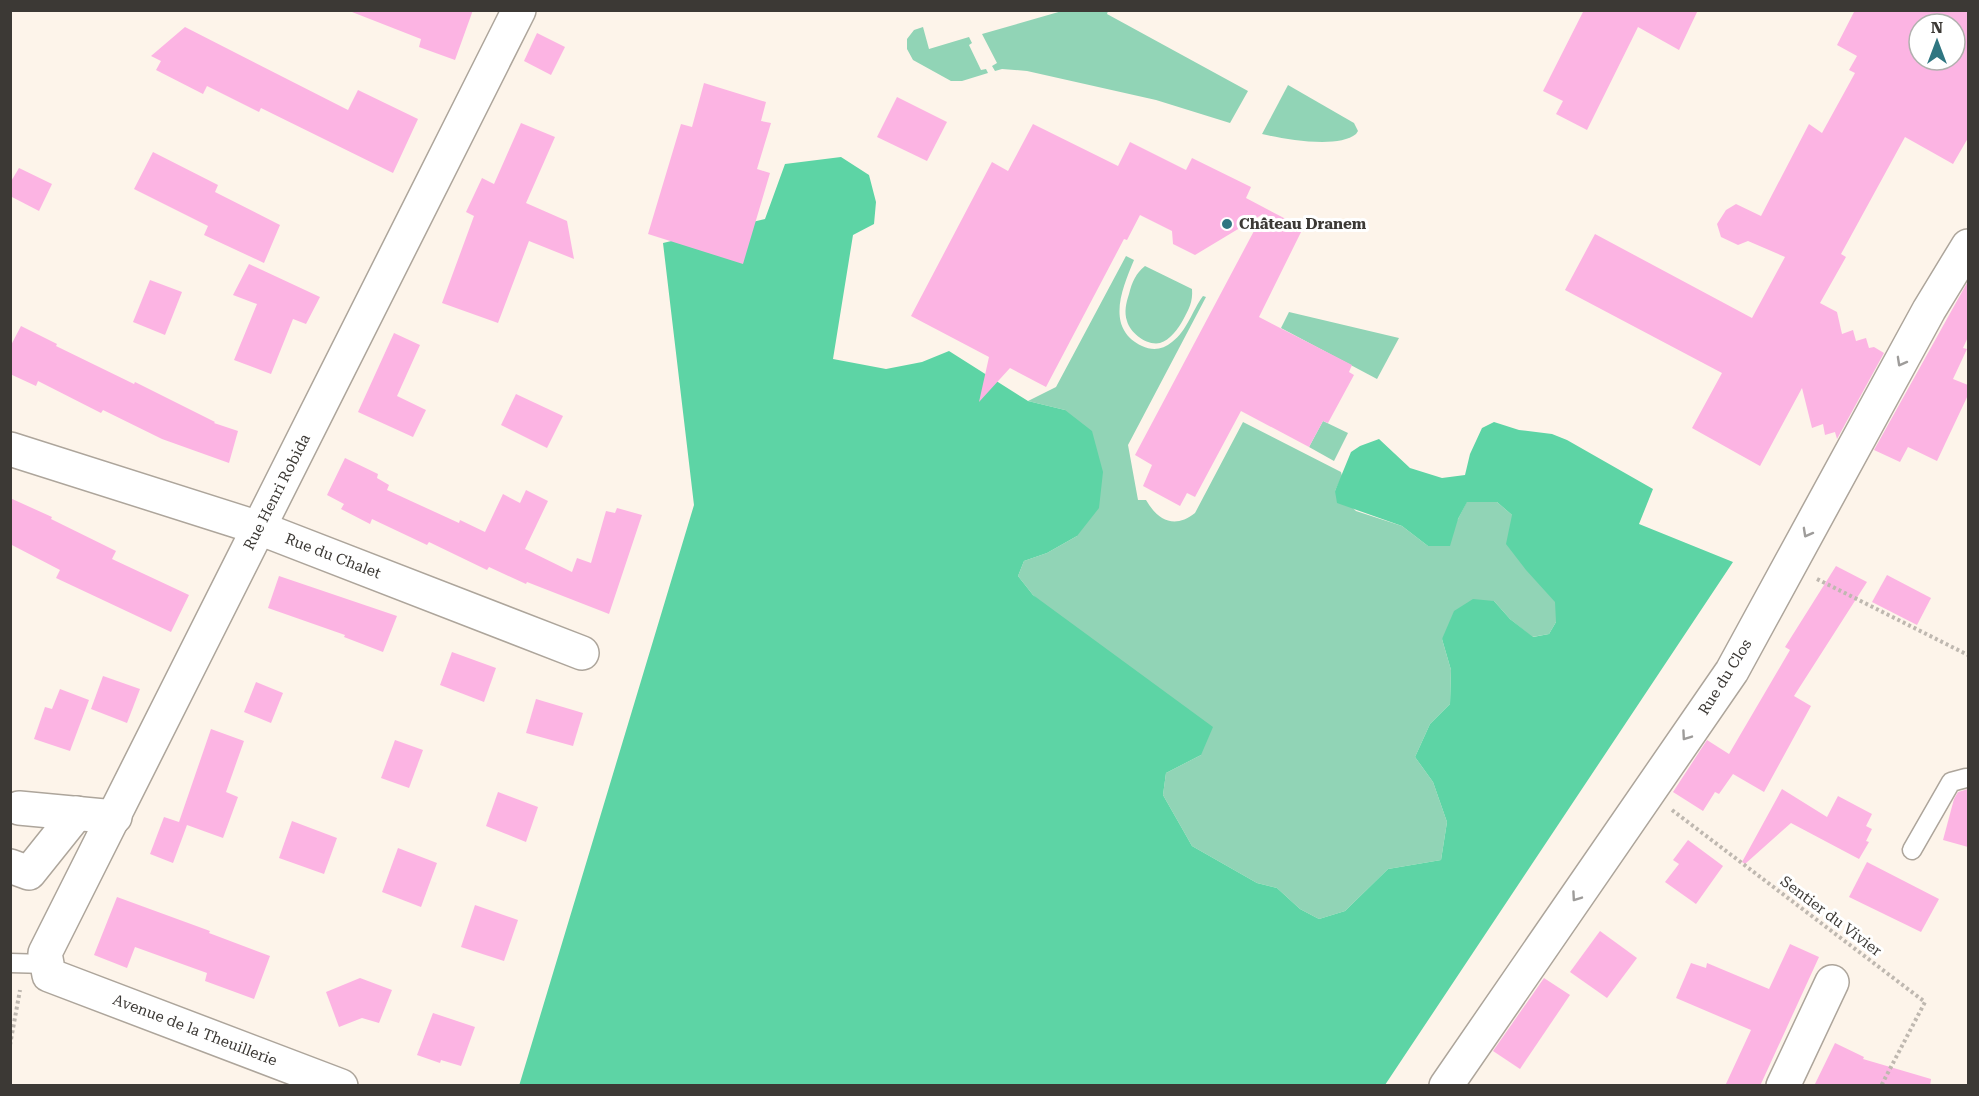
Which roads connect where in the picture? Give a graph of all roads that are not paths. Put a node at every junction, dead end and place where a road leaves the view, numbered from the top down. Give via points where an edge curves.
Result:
1 (519, 10) edge
2 (1968, 246) edge
3 (10, 449) edge
4 (259, 528) junction
5 (582, 653) dead end
6 (1968, 778) edge
7 (19, 808) dead end
8 (77, 813) junction
9 (115, 817) junction
10 (1912, 850) dead end
11 (10, 866) edge
12 (10, 963) edge
13 (39, 976) junction
14 (1832, 982) dead end
15 (341, 1086) edge
16 (1446, 1086) edge
17 (1783, 1086) edge

1 - 4 street, Rue Henri Robida
2 -> 16 street, Rue du Clos via 1732,670
3 - 4 street, Rue du Chalet
4 - 5 street, Rue du Chalet
4 - 9 street, Rue Henri Robida
6 - 10 lane via 1951,782
7 - 8 street
8 - 9 street
8 - 11 street via 29,873
9 - 13 street, Rue Henri Robida via 45,953
12 - 13 lane
13 - 15 street, Avenue de la Theuillerie
14 - 17 street

